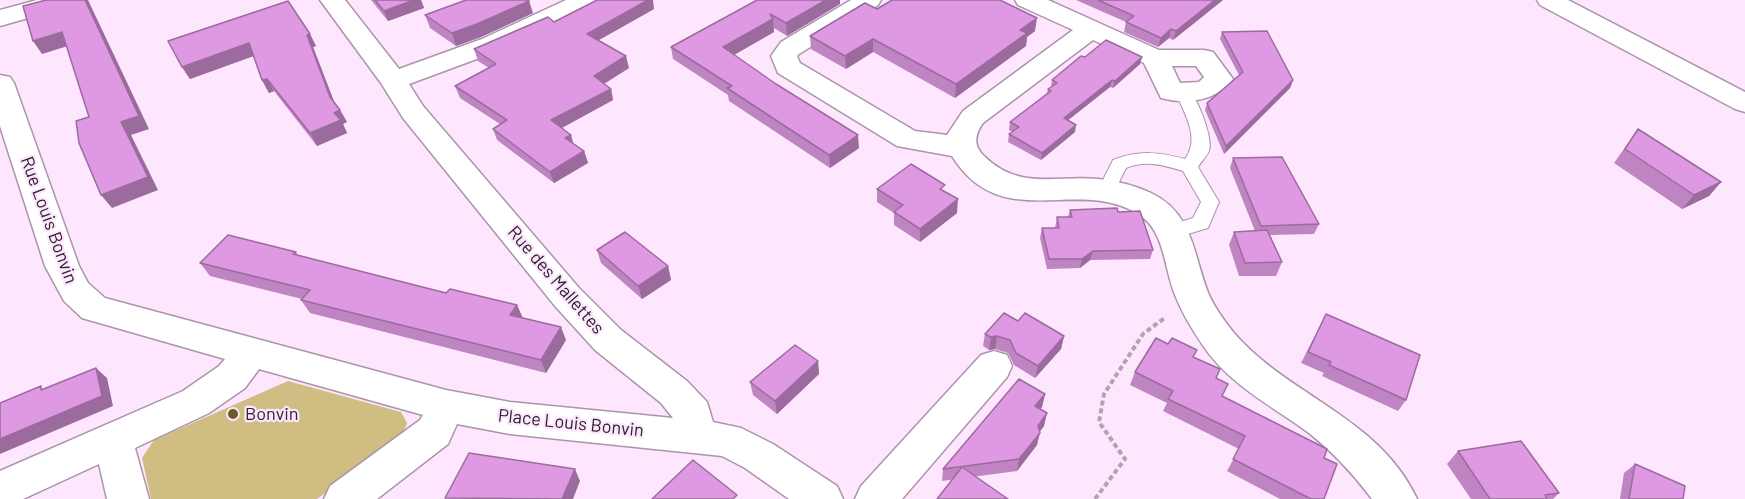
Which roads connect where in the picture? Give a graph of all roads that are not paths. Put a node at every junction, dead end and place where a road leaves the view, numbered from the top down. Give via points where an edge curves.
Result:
1 (65, 0) edge
2 (332, 0) edge
3 (585, 0) edge
4 (869, 0) edge
5 (1027, 0) edge
6 (1549, 0) edge
7 (0, 18) edge
8 (1091, 29) junction
9 (1155, 58) junction
10 (393, 80) junction
11 (0, 83) edge
12 (1183, 91) junction
13 (1745, 104) edge
14 (960, 147) junction
15 (1189, 167) junction
16 (1107, 190) junction
17 (1171, 232) junction
18 (205, 339) joint
19 (252, 351) junction
20 (994, 366) dead end
21 (446, 406) junction
22 (696, 436) junction
23 (113, 440) junction
24 (0, 490) edge
25 (128, 499) edge
26 (345, 499) edge
27 (822, 499) edge
28 (876, 499) edge
29 (1396, 499) edge

1 - 7 street
2 - 10 street, Rue des Mallettes
3 - 10 street via 562,14
4 - 14 street via 790,48 784,56 788,67 907,139
5 - 8 street
6 - 13 street
8 - 9 street
8 - 14 street via 973,117 961,133
9 - 12 street via 1171,92
9 - 12 street via 1204,58 1219,79 1206,90
10 - 22 street, Rue des Mallettes via 413,112 567,297 609,340 674,392 693,414
11 - 18 street, Rue Louis Bonvin via 62,266 76,292 94,308
12 - 15 lane via 1200,131 1201,150
14 - 16 street via 973,165 991,179 1012,187 1037,192
15 - 16 lane via 1158,157 1135,157 1119,164
15 - 17 lane via 1210,202 1201,223
16 - 17 street via 1134,197 1154,209
17 - 29 street via 1193,298 1221,342 1244,369 1338,434 1375,470
18 - 19 street, Place Louis Bonvin
19 - 21 street, Place Louis Bonvin
19 - 23 street via 232,377 196,402
20 - 28 street
21 - 22 street, Place Louis Bonvin via 510,418
21 - 26 street via 434,432
22 - 27 street via 727,440 759,456
23 - 24 street
23 - 25 street

